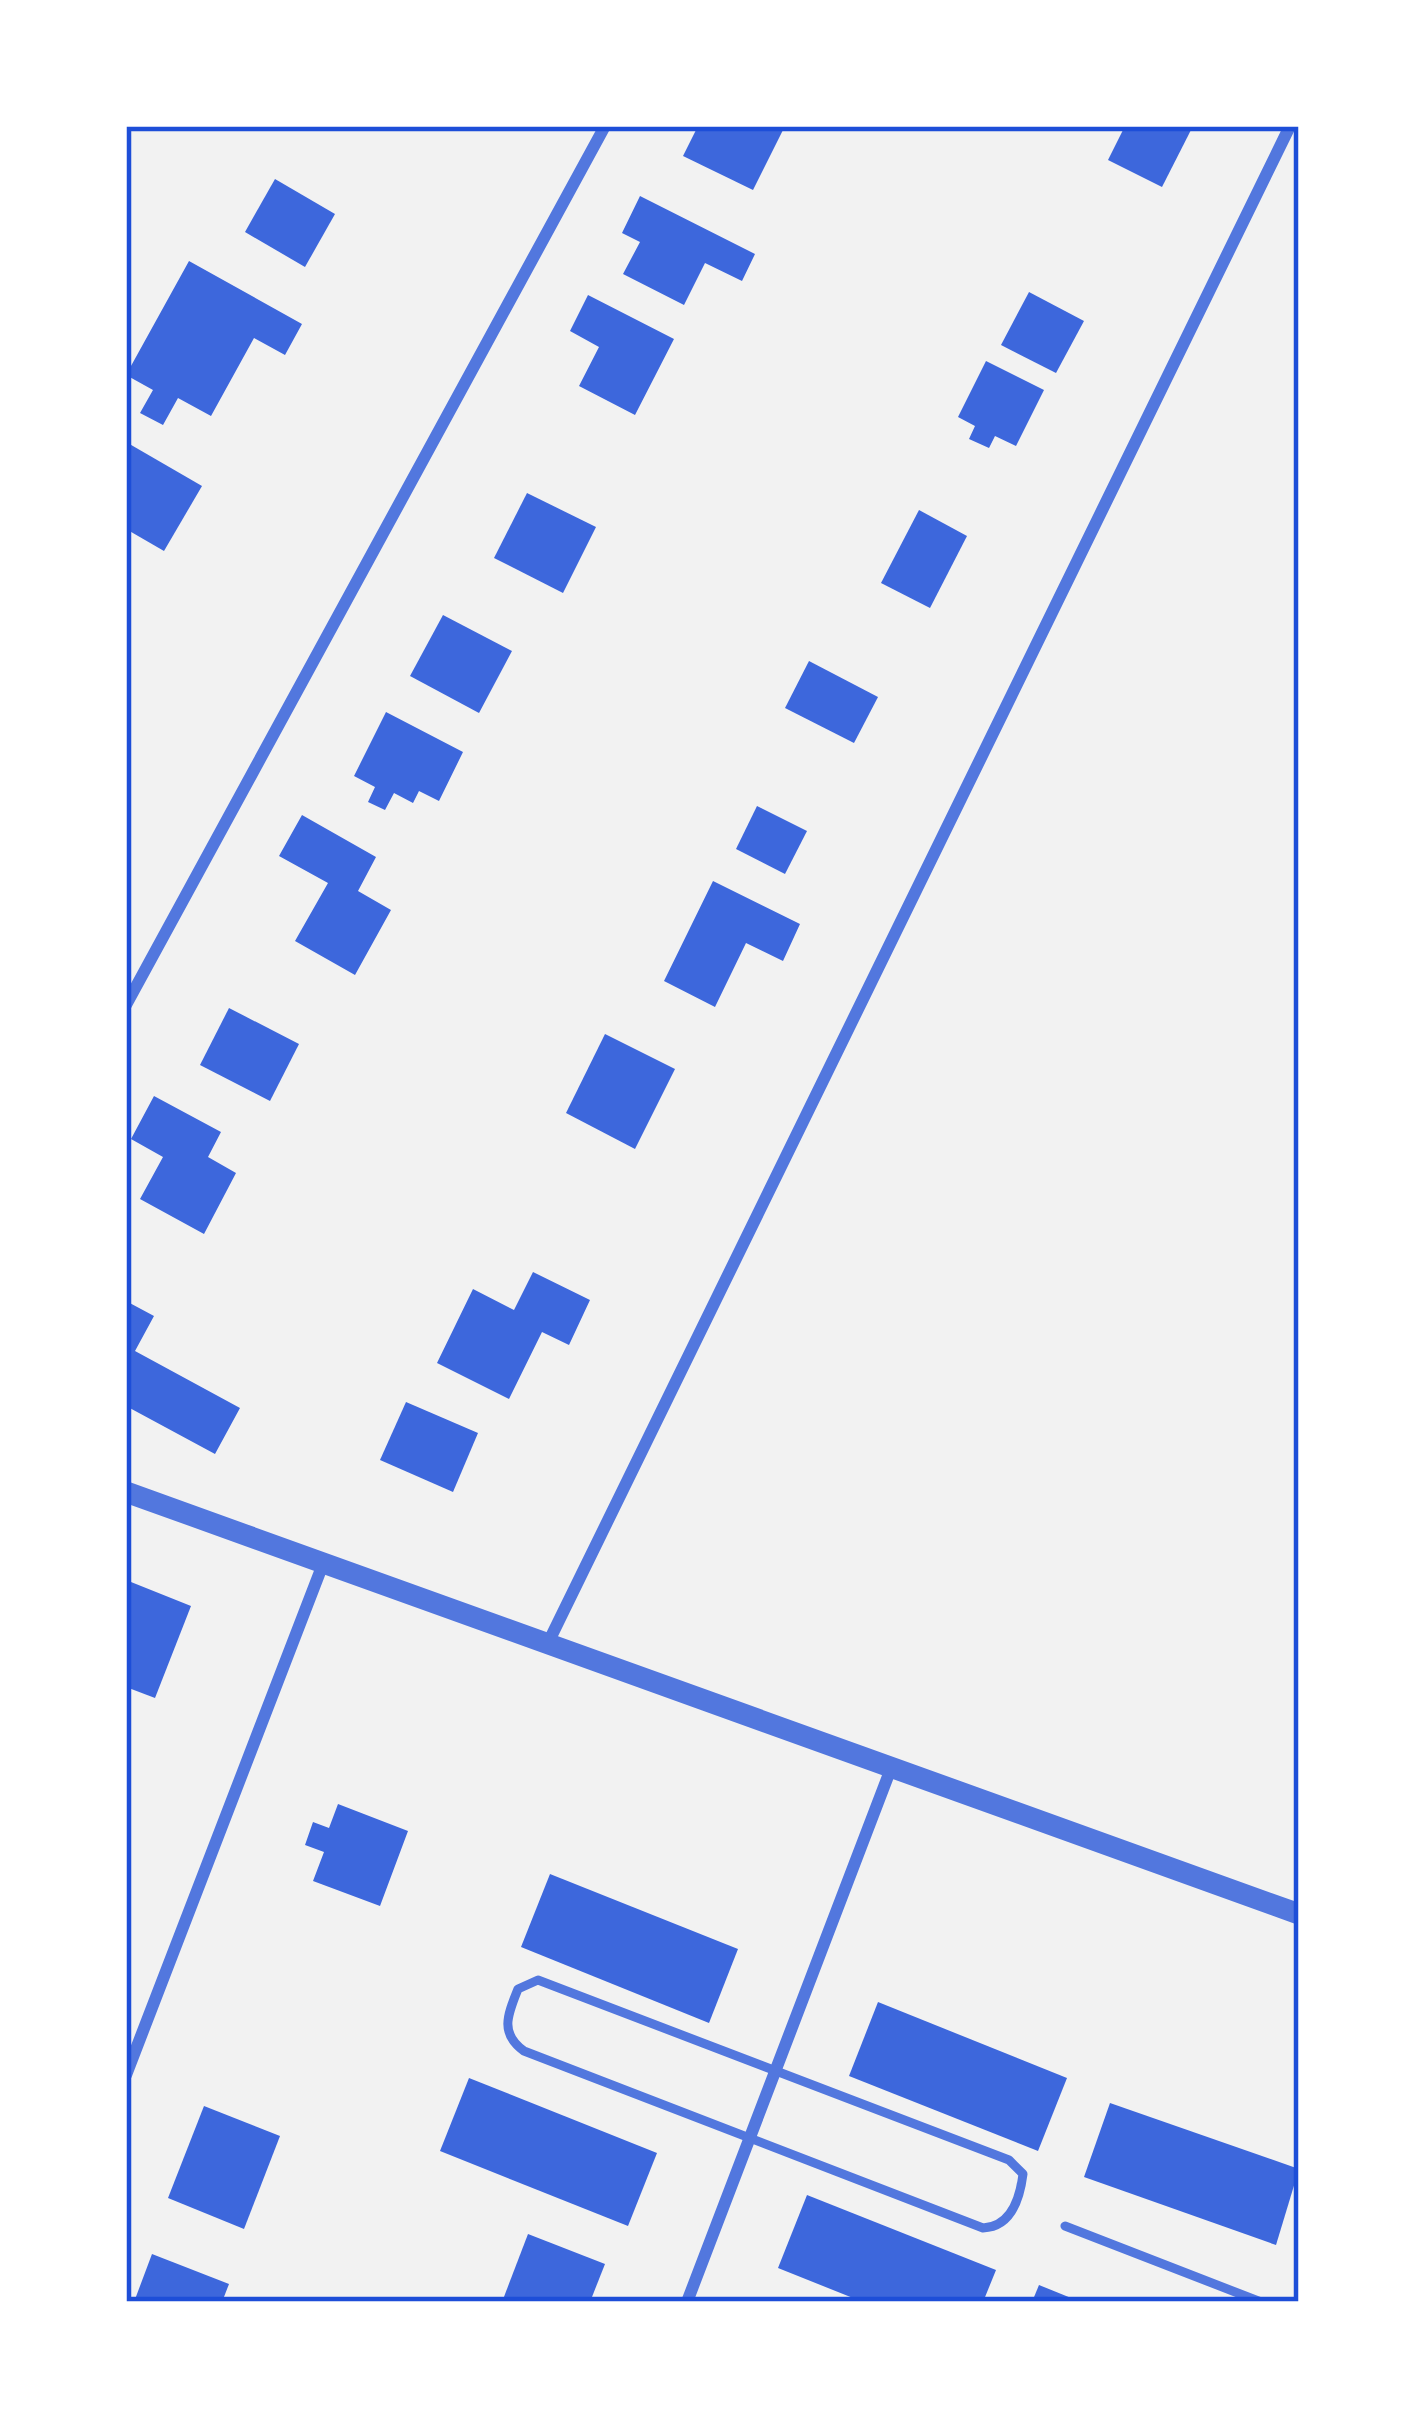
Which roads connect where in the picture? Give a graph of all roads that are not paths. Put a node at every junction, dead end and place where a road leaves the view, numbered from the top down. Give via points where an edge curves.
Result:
1 (604, 126) edge
2 (1290, 126) edge
3 (126, 1005) edge
4 (126, 1492) edge
5 (323, 1564) junction
6 (547, 1646) junction
7 (890, 1771) junction
8 (1299, 1914) edge
9 (776, 2070) junction
10 (126, 2075) edge
11 (750, 2138) junction
12 (1065, 2226) dead end
13 (688, 2302) edge
14 (1261, 2302) edge

1 - 3 street
2 - 6 street
4 - 5 street
5 - 6 street
5 - 10 street
6 - 7 street
7 - 8 street
7 - 9 street
9 - 11 street
9 - 11 lane via 550,1983 518,1989 506,2021 524,2051
9 - 11 lane via 1009,2160 1022,2184 1002,2224 983,2228
11 - 13 street
12 - 14 lane

